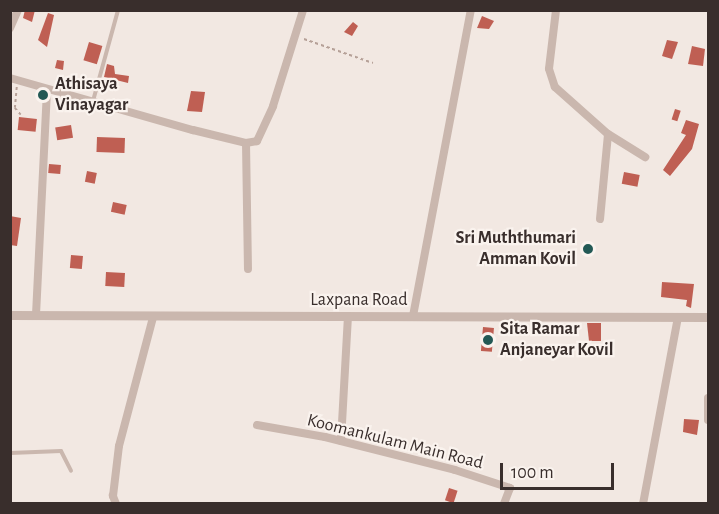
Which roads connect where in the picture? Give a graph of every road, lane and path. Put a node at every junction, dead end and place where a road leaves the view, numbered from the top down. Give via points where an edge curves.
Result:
1 (18, 10) edge
2 (118, 10) edge
3 (303, 10) edge
4 (471, 10) edge
5 (555, 10) edge
6 (10, 28) edge
7 (296, 35) junction
8 (373, 63) dead end
9 (14, 79) edge
10 (47, 91) junction
11 (93, 102) junction
12 (21, 115) dead end
13 (608, 134) junction
14 (246, 143) junction
15 (645, 157) dead end
16 (600, 219) dead end
17 (248, 269) dead end
18 (10, 315) edge
19 (36, 315) junction
20 (348, 316) junction
21 (413, 316) junction
22 (153, 317) junction
23 (678, 317) junction
24 (708, 317) edge
25 (708, 398) edge
26 (708, 420) edge
27 (257, 425) dead end
28 (340, 441) junction
29 (10, 453) edge
30 (72, 471) dead end
31 (116, 504) edge
32 (504, 504) edge
33 (643, 504) edge

1 - 6 street
2 - 11 lane
3 - 7 street
4 - 21 street
5 - 13 street via 551,80
7 - 8 path
7 - 14 street via 262,135 257,141
9 - 10 street
9 - 12 path via 15,108
10 - 11 street
10 - 19 street
11 - 14 street
13 - 15 street
13 - 16 street
14 - 17 street
18 - 19 street, Laxpana Road
19 - 22 street, Laxpana Road
20 - 21 street, Laxpana Road
20 - 22 street, Laxpana Road
20 - 28 street
21 - 23 street, Laxpana Road
22 - 31 street via 119,446 113,496
23 - 24 street, Laxpana Road
23 - 33 street
25 - 26 street
27 - 28 street, Koomankulam Main Road
28 - 32 street, Koomankulam Main Road via 510,488
29 - 30 lane via 61,451

